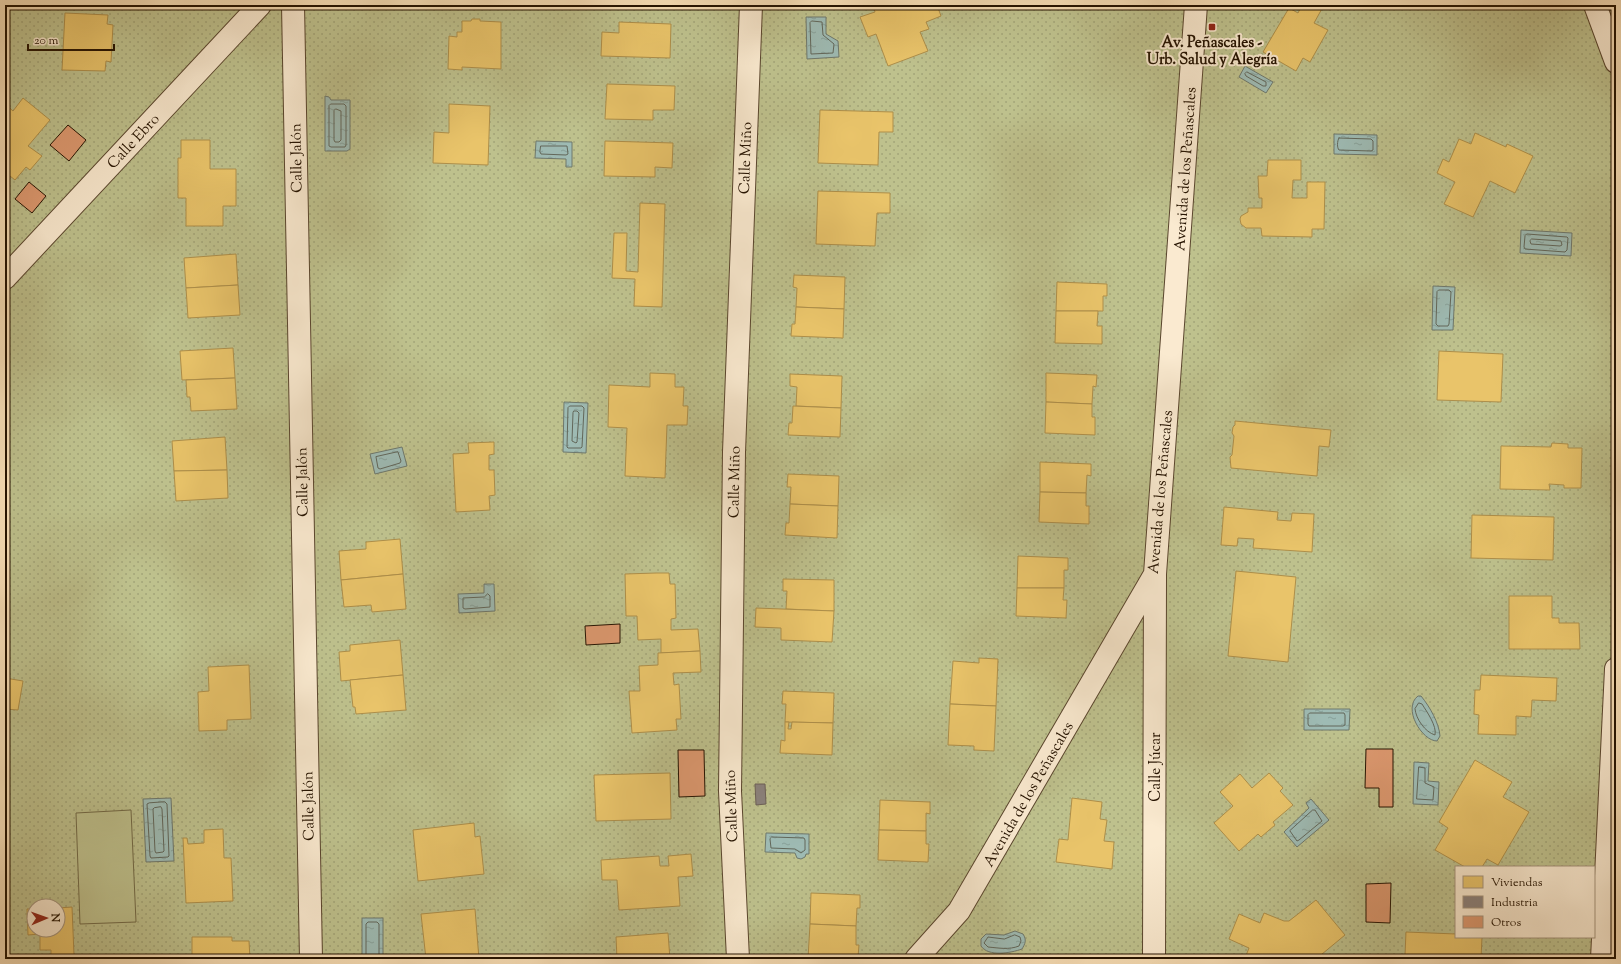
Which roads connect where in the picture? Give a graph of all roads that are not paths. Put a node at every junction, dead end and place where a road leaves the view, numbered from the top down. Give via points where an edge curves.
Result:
1 (260, 5) edge
2 (293, 5) edge
3 (751, 5) edge
4 (1196, 5) edge
5 (1595, 5) edge
6 (1616, 62) edge
7 (5, 278) edge
8 (1155, 574) junction
9 (1616, 669) edge
10 (311, 959) edge
11 (738, 959) edge
12 (916, 959) edge
13 (1154, 959) edge
14 (1602, 959) edge

1 - 7 street, Calle Ebro
2 - 10 street, Calle Jalón
3 - 11 street, Calle Miño via 734,452 730,791
4 - 8 street, Avenida de los Peñascales
5 - 6 street
8 - 12 street, Avenida de los Peñascales via 960,911
8 - 13 street, Calle Júcar
9 - 14 street

